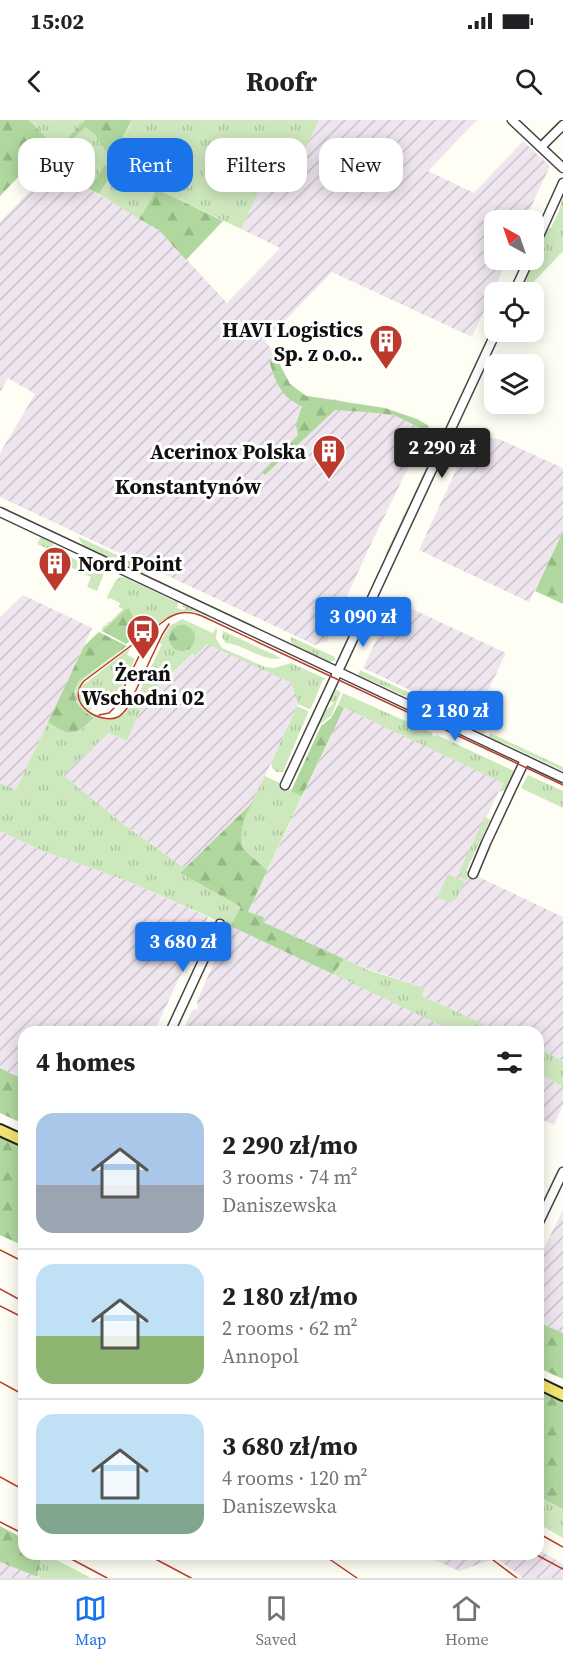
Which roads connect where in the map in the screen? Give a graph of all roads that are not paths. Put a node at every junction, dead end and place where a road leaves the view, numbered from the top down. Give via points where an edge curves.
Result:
1 (512, 120) edge
2 (563, 125) edge
3 (542, 147) junction
4 (563, 168) edge
5 (563, 183) edge
6 (544, 225) edge
7 (491, 342) edge
8 (0, 512) edge
9 (338, 671) junction
10 (525, 760) junction
11 (563, 778) edge
12 (285, 785) dead end
13 (472, 874) dead end
14 (220, 924) dead end
15 (173, 1026) edge
16 (0, 1130) edge
17 (18, 1138) edge
18 (563, 1172) edge
19 (544, 1212) edge
20 (544, 1386) edge
21 (563, 1395) edge

1 - 3 street
2 - 3 street
3 - 4 street
5 - 6 street
7 - 9 street
8 - 9 street
9 - 10 street
9 - 12 street
10 - 11 street
10 - 13 street
14 - 15 street
16 - 17 main road
18 - 19 street
20 - 21 main road

